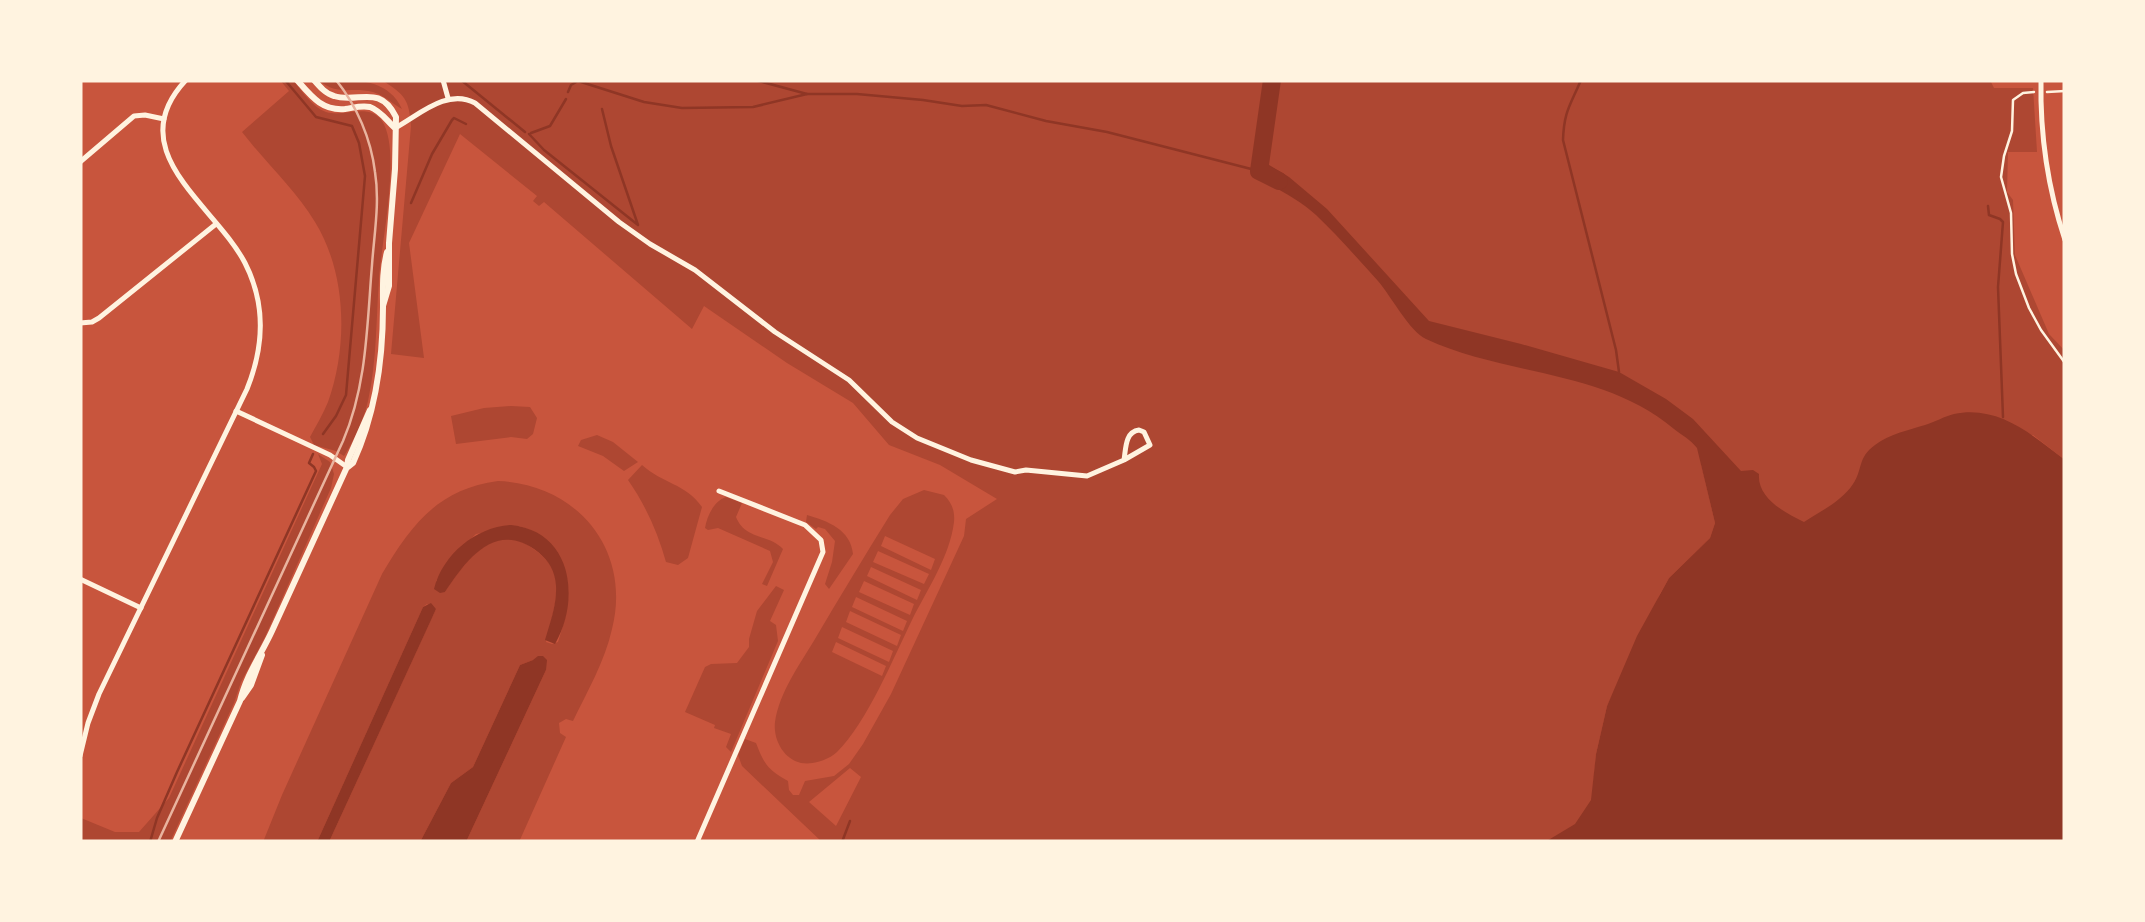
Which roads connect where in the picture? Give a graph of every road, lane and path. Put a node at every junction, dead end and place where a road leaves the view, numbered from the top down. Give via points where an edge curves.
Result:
1 (186, 80) edge
2 (298, 80) edge
3 (314, 80) edge
4 (443, 80) edge
5 (2041, 80) edge
6 (2029, 92) dead end
7 (2041, 92) junction
8 (2065, 92) edge
9 (448, 98) junction
10 (164, 119) junction
11 (395, 128) junction
12 (80, 162) edge
13 (216, 224) junction
14 (2063, 226) edge
15 (2065, 240) edge
16 (80, 323) edge
17 (2065, 363) edge
18 (236, 411) junction
19 (1124, 460) junction
20 (347, 468) junction
21 (719, 490) dead end
22 (80, 579) edge
23 (140, 608) junction
24 (80, 756) edge
25 (175, 842) edge
26 (698, 842) edge

1 - 10 street
2 - 11 street via 321,104 370,108
3 - 11 street via 335,96 380,100 392,109
4 - 9 street
5 - 7 street
6 - 17 path via 2013,100 2003,189 2016,274 2041,330
7 - 8 path
7 - 14 street
9 - 11 street
9 - 19 street via 476,103 619,222 849,380 918,438 1016,472 1087,476
10 - 12 street via 134,116
10 - 13 street via 170,164
11 - 20 street via 378,376
13 - 16 street via 99,318
13 - 18 street via 243,259 260,311 257,362
14 - 15 street
18 - 20 street
18 - 23 street
19 - 19 street via 1150,445 1144,432 1131,433
20 - 25 street
21 - 26 street via 805,525 823,552
22 - 23 street
23 - 24 street via 95,703

